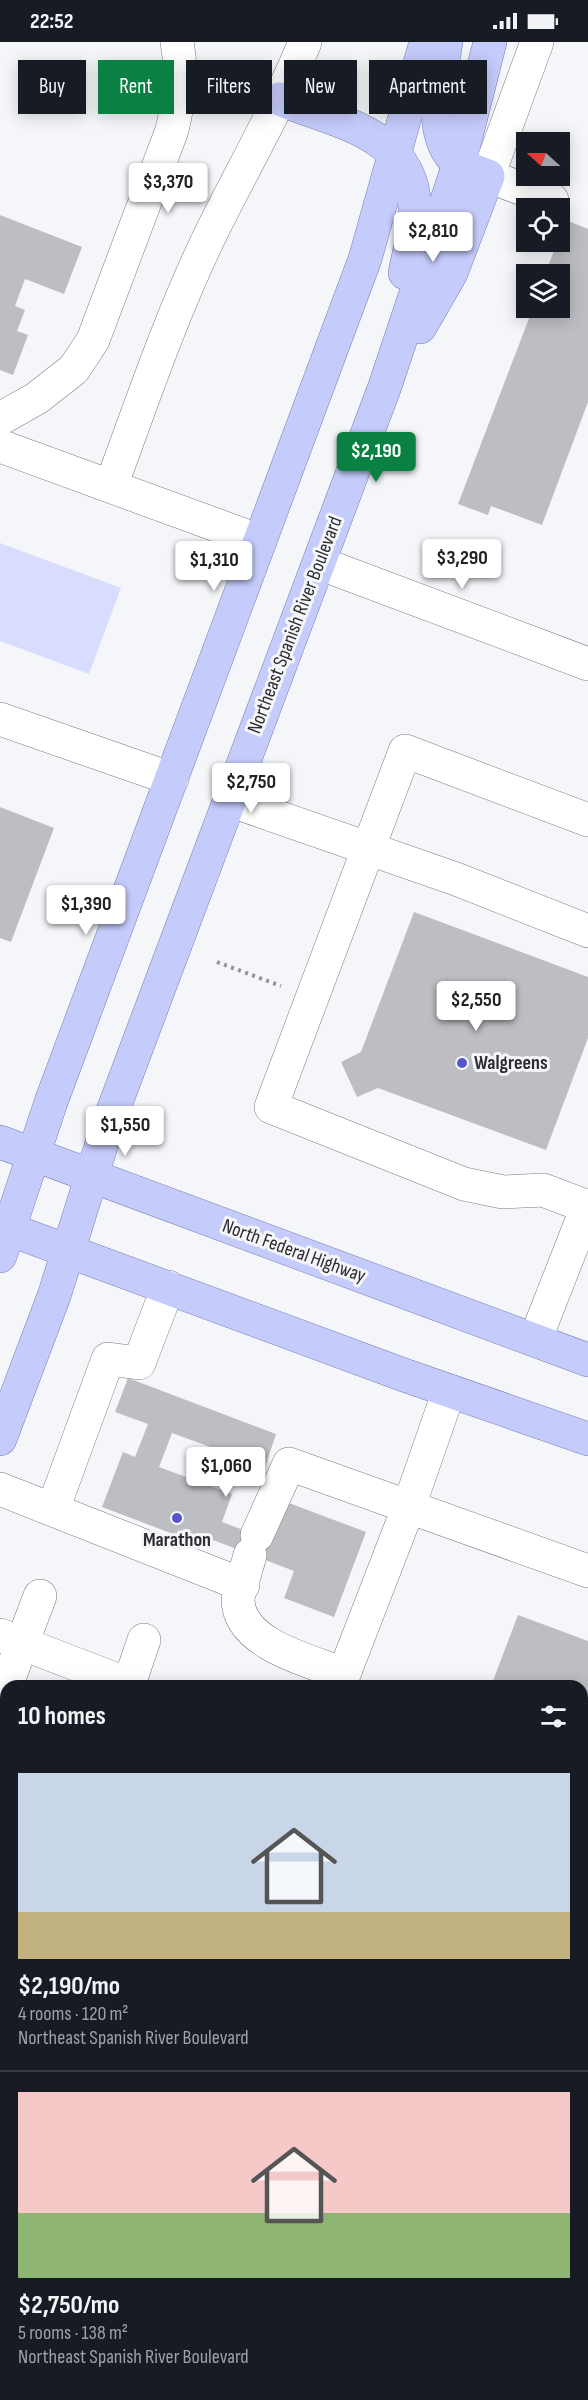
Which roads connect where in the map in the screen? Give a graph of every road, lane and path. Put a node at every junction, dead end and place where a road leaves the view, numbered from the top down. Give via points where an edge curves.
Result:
1 (177, 42) edge
2 (306, 42) edge
3 (426, 42) edge
4 (446, 42) edge
5 (490, 42) edge
6 (537, 42) edge
7 (280, 99) junction
8 (395, 153) junction
9 (473, 170) junction
10 (547, 198) edge
11 (385, 386) junction
12 (0, 418) edge
13 (0, 446) edge
14 (111, 486) junction
15 (260, 541) junction
16 (319, 563) junction
17 (588, 663) edge
18 (0, 719) edge
19 (172, 779) junction
20 (230, 800) junction
21 (588, 820) edge
22 (368, 848) junction
23 (588, 931) edge
24 (217, 962) dead end
25 (312, 998) junction
26 (0, 1142) edge
27 (34, 1154) junction
28 (92, 1176) junction
29 (588, 1206) edge
30 (3, 1237) edge
31 (68, 1251) junction
32 (168, 1287) junction
33 (535, 1340) junction
34 (588, 1360) edge
35 (449, 1391) junction
36 (0, 1439) edge
37 (588, 1439) edge
38 (0, 1489) edge
39 (409, 1506) junction
40 (53, 1509) junction
41 (250, 1558) junction
42 (588, 1571) edge
43 (40, 1596) dead end
44 (11, 1639) edge
45 (144, 1640) dead end
46 (7, 1680) edge
47 (118, 1680) edge
48 (132, 1680) edge
49 (342, 1680) edge

1 - 12 street via 180,97 172,130 93,340 74,369 37,398
2 - 7 street
3 - 8 main road
4 - 9 main road via 439,123 446,147
5 - 9 main road, Northeast Spanish River Boulevard
6 - 9 street, Northeast Spanish River Boulevard
7 - 8 main road via 367,132
7 - 14 street via 188,283
8 - 11 main road via 405,169 415,208
8 - 15 main road via 364,259
9 - 10 street
9 - 11 main road, Northeast Spanish River Boulevard
11 - 16 main road, Northeast Spanish River Boulevard
13 - 14 street
14 - 15 street
15 - 19 main road
16 - 17 street
16 - 20 main road, Northeast Spanish River Boulevard
18 - 19 street
19 - 27 main road
20 - 22 street
20 - 28 main road, Northeast Spanish River Boulevard
21 - 22 street via 405,751
22 - 23 street
22 - 25 street
24 - 25 path
25 - 29 street via 271,1107 464,1184 503,1192 543,1190
26 - 27 main road, North Federal Highway
27 - 28 main road, North Federal Highway
27 - 30 main road
28 - 31 main road, Northeast Spanish River Boulevard
28 - 33 main road, North Federal Highway
29 - 33 street
30 - 31 main road
31 - 32 main road
31 - 36 main road, Northeast Spanish River Boulevard
32 - 35 main road
32 - 40 street via 139,1363 108,1359
33 - 34 main road, North Federal Highway
35 - 37 main road
35 - 39 street
38 - 40 street
39 - 41 street via 289,1464
39 - 42 street
39 - 49 street
40 - 41 street
41 - 49 street via 238,1599 242,1616 253,1632
43 - 44 street
44 - 46 street
44 - 47 street
45 - 48 street

